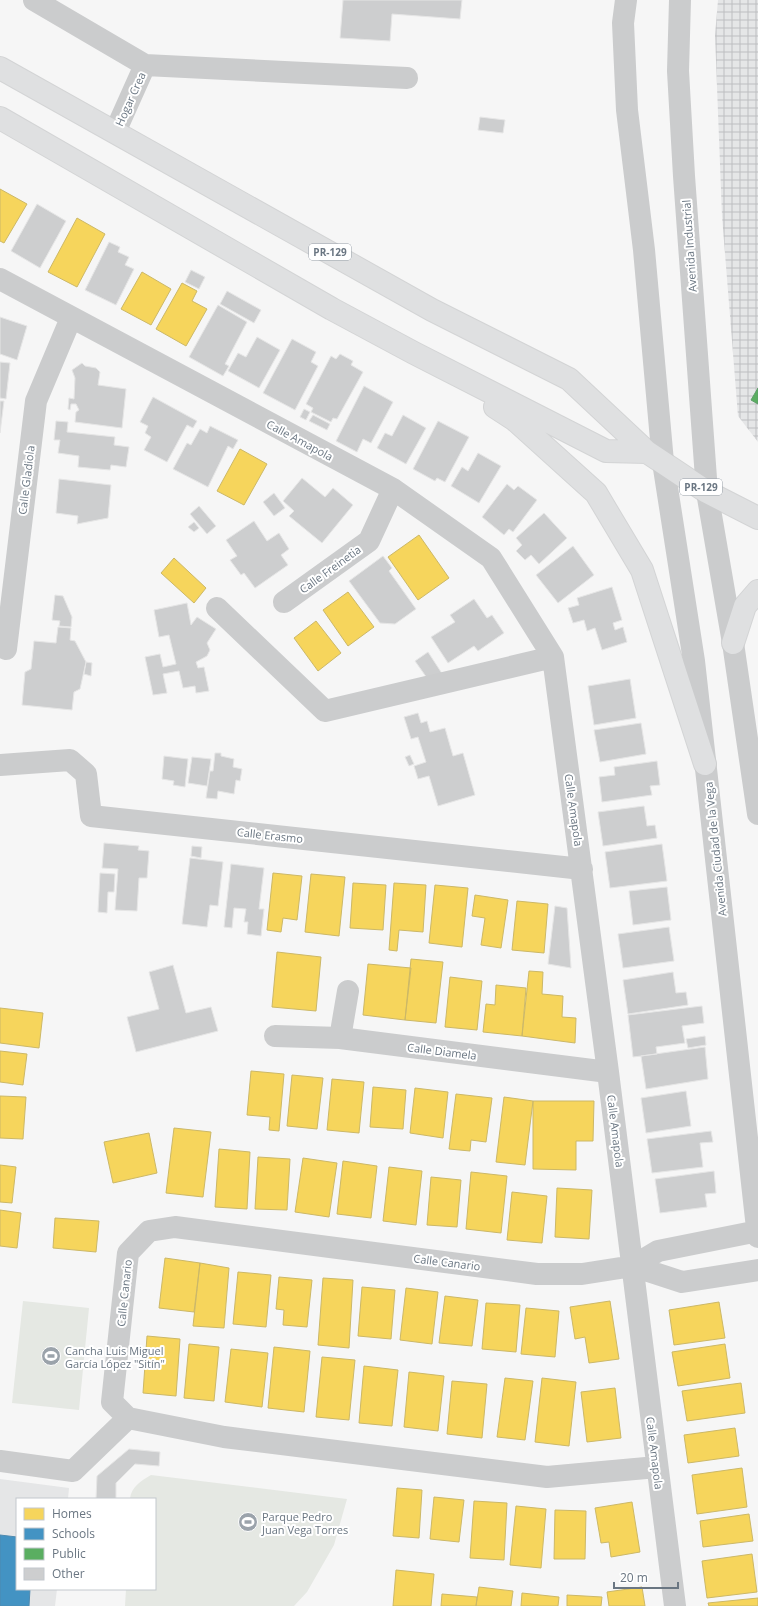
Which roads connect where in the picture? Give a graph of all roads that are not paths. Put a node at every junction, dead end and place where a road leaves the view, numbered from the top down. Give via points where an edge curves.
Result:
1 (34, 0) edge
2 (626, 0) edge
3 (680, 0) edge
4 (145, 66) junction
5 (0, 68) edge
6 (407, 78) dead end
7 (0, 118) edge
8 (115, 132) junction
9 (0, 279) edge
10 (70, 318) junction
11 (414, 353) junction
12 (655, 457) junction
13 (393, 489) junction
14 (707, 492) junction
15 (758, 518) edge
16 (758, 591) edge
17 (284, 602) dead end
18 (217, 608) dead end
19 (733, 642) junction
20 (6, 649) dead end
21 (553, 657) junction
22 (705, 764) junction
23 (0, 766) edge
24 (758, 814) edge
25 (582, 869) junction
26 (348, 991) dead end
27 (275, 1036) dead end
28 (340, 1038) junction
29 (608, 1072) junction
30 (758, 1233) edge
31 (633, 1266) junction
32 (758, 1270) edge
33 (128, 1418) junction
34 (0, 1461) edge
35 (657, 1467) junction
36 (675, 1606) edge

1 - 4 street
2 - 12 street via 623,23 627,110 644,250
3 - 14 street, Avenida Industrial via 678,71
4 - 6 street
4 - 8 street, Hogar Crea
5 - 8 main road, PR-129
7 - 11 main road via 332,309
8 - 12 main road, PR-129 via 432,310 569,379
9 - 10 street, Calle Amapola
10 - 13 street, Calle Amapola
10 - 20 street, Calle Gladiola via 36,401
11 - 12 main road via 606,451
11 - 22 main road via 515,420 596,493 642,570
12 - 14 main road, PR-129
12 - 22 street, Avenida Ciudad de la Vega via 694,661
13 - 17 street, Calle Freinetia via 369,541
13 - 21 street, Calle Amapola via 491,558
14 - 15 main road, PR-129
14 - 19 street
16 - 19 main road via 744,606
18 - 21 street via 325,711
19 - 24 street
21 - 25 street, Calle Amapola
22 - 30 street, Avenida Ciudad de la Vega
23 - 25 street, Calle Erasmo via 70,760 86,774 91,816
25 - 29 street, Calle Amapola
26 - 28 street
27 - 28 street, Calle Diamela
28 - 29 street, Calle Diamela
29 - 31 street, Calle Amapola
30 - 31 street, Calle Canario via 658,1251
31 - 32 street via 682,1282
31 - 33 street, Calle Canario via 582,1274 537,1274 175,1227 149,1231 128,1253 127,1261 112,1402
31 - 35 street, Calle Amapola
33 - 34 street via 72,1471
33 - 35 street via 224,1437 547,1477
35 - 36 street, Calle Amapola

